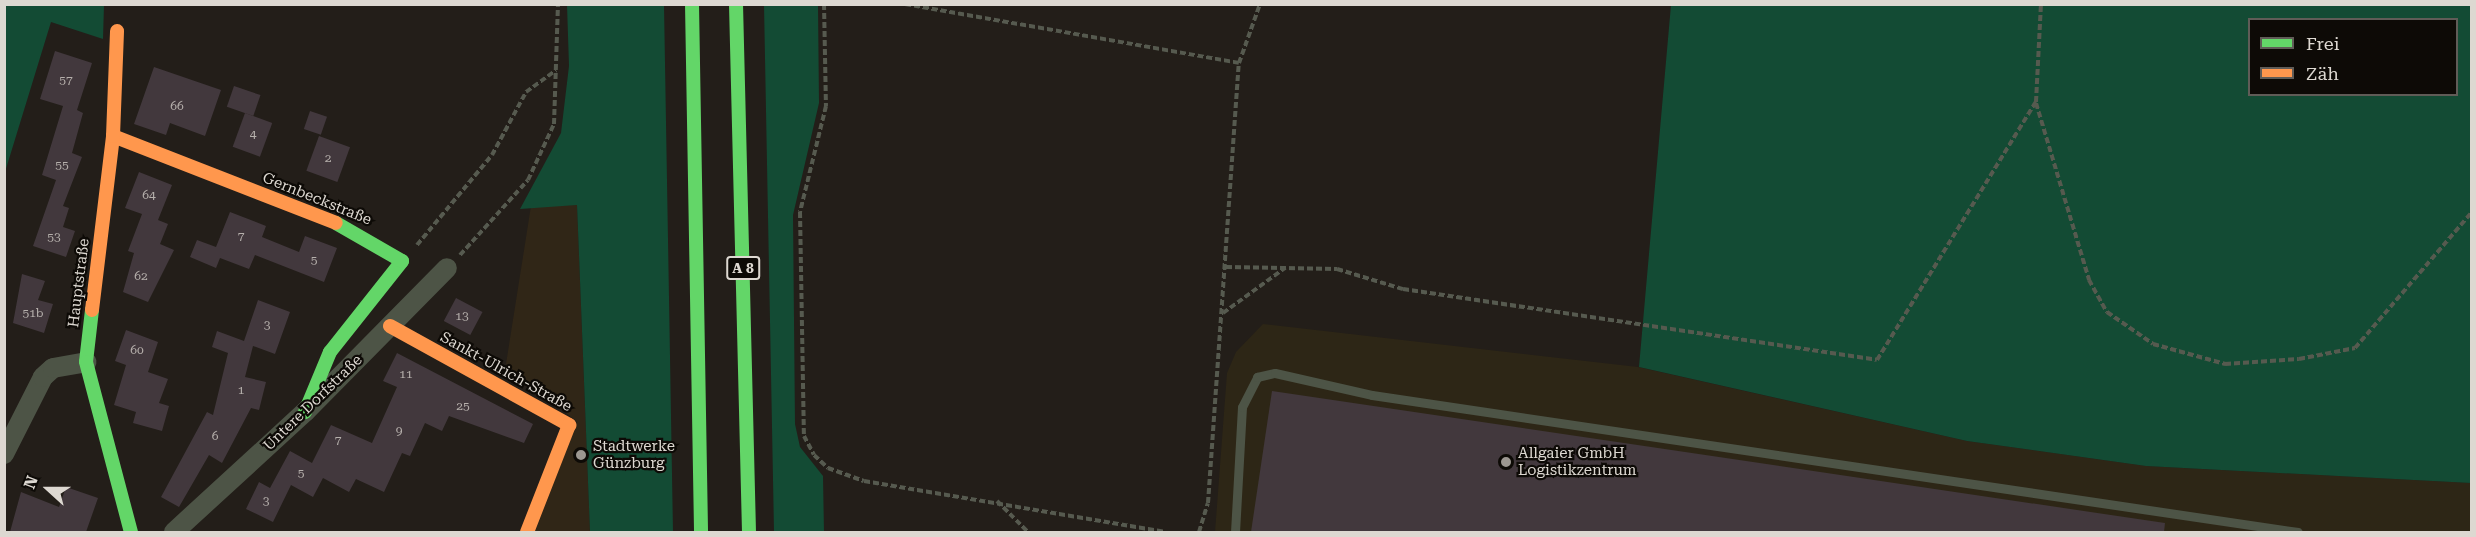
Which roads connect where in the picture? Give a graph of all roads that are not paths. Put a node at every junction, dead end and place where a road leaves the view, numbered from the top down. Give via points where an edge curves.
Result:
1 (692, 4) edge
2 (736, 4) edge
3 (117, 31) dead end
4 (113, 136) junction
5 (447, 268) road end
6 (390, 326) junction
7 (86, 362) junction
8 (305, 412) junction
9 (4, 454) edge
10 (131, 532) edge
11 (174, 532) edge
12 (527, 532) edge
13 (701, 532) edge
14 (749, 532) edge
15 (1235, 532) edge
16 (2298, 532) edge

1 - 13 main road
2 - 14 main road, A 8
3 - 4 main road, Hauptstraße
4 - 7 main road, Hauptstraße
4 - 8 main road, Gernbeckstraße via 360,232 402,261 330,352
5 - 6 street, Untere Dorfstraße
6 - 8 street, Untere Dorfstraße
6 - 12 main road, Sankt-Ulrich-Straße via 569,425
7 - 9 street via 53,368 43,377
7 - 10 main road, Hauptstraße
8 - 11 street, Untere Dorfstraße
15 - 16 lane via 1242,407 1257,377 1275,373 1383,397

